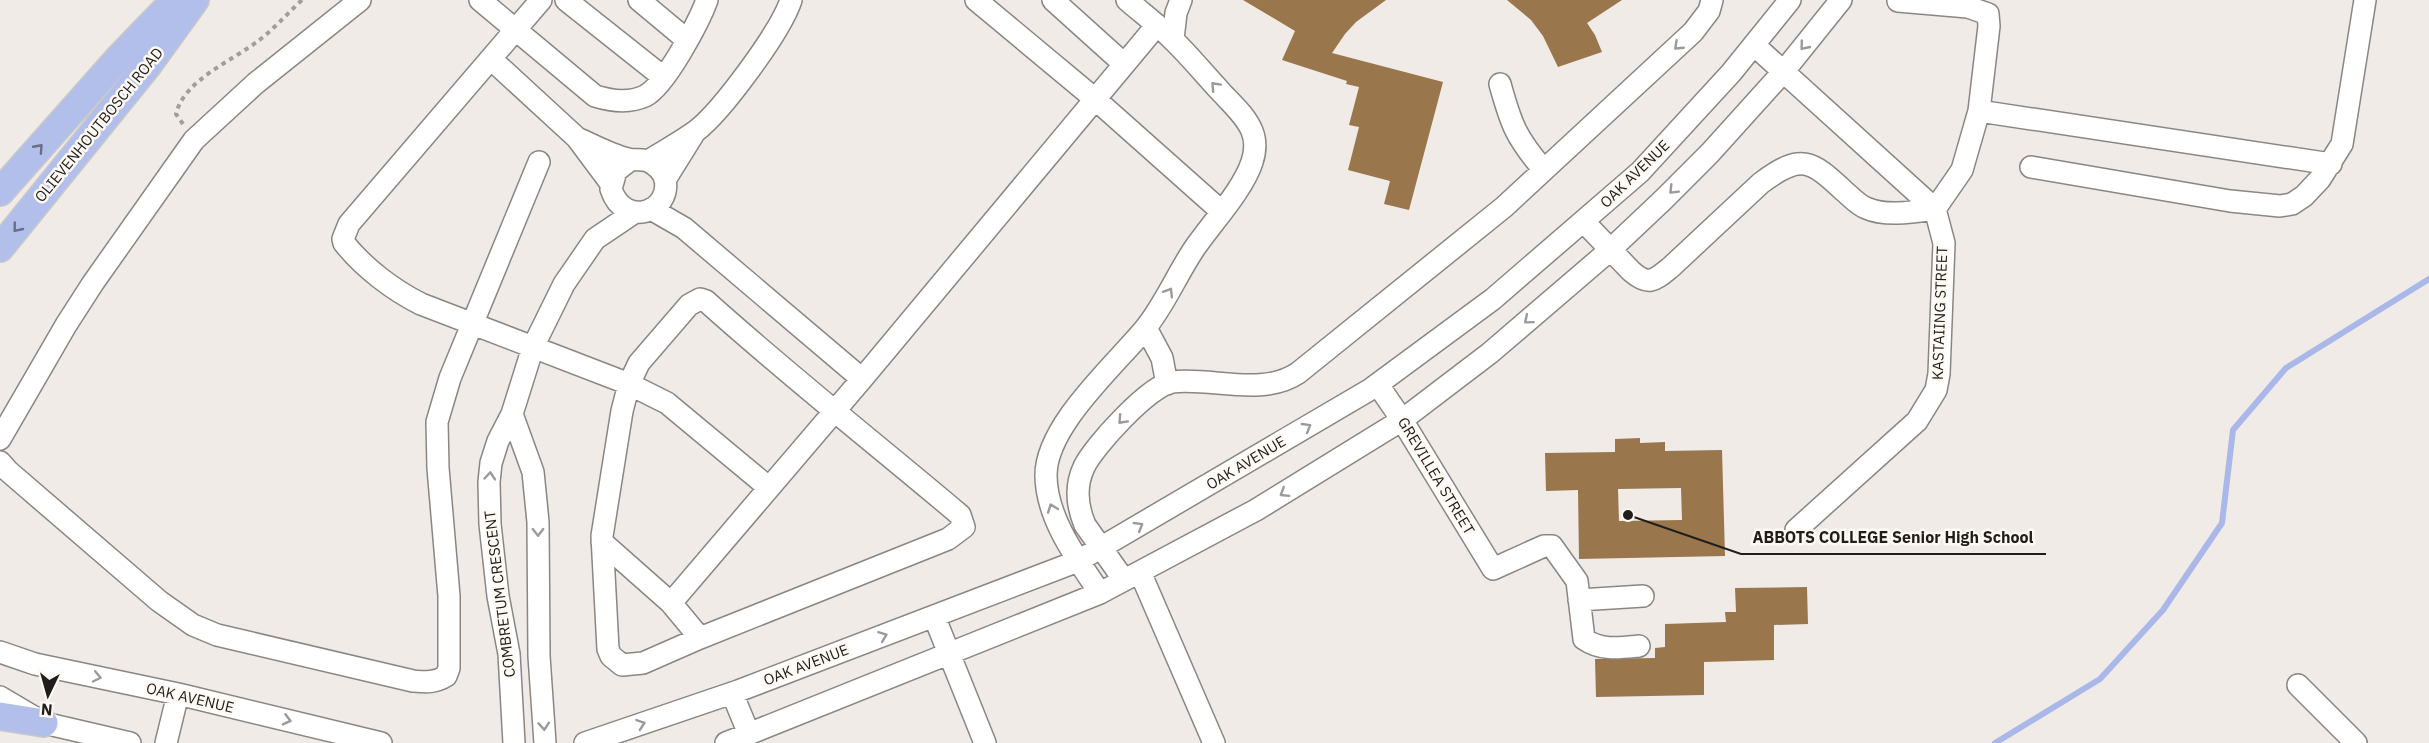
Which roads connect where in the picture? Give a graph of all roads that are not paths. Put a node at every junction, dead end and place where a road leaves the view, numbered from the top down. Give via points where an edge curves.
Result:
1 (175, 0) edge
2 (195, 0) edge
3 (360, 0) edge
4 (480, 0) edge
5 (542, 0) edge
6 (566, 0) edge
7 (639, 0) edge
8 (707, 0) edge
9 (806, 0) edge
10 (976, 0) edge
11 (1053, 0) edge
12 (1127, 0) edge
13 (1181, 0) edge
14 (1712, 0) edge
15 (1790, 0) edge
16 (1841, 0) edge
17 (2365, 0) edge
18 (1898, 1) edge
19 (1968, 4) edge
20 (788, 7) edge
21 (1157, 25) junction
22 (517, 29) junction
23 (1173, 39) junction
24 (687, 40) junction
25 (1754, 45) junction
26 (491, 59) junction
27 (1124, 64) junction
28 (1784, 71) junction
29 (663, 77) junction
30 (1500, 84) dead end
31 (1095, 99) junction
32 (1979, 111) junction
33 (695, 132) junction
34 (577, 138) junction
35 (639, 160) junction
36 (539, 162) dead end
37 (2331, 164) junction
38 (2031, 167) dead end
39 (1544, 170) junction
40 (665, 184) junction
41 (611, 187) junction
42 (0, 192) edge
43 (1935, 210) junction
44 (643, 211) junction
45 (1221, 211) junction
46 (1584, 222) junction
47 (684, 228) junction
48 (595, 239) junction
49 (0, 248) edge
50 (1609, 251) junction
51 (473, 324) junction
52 (1146, 328) junction
53 (533, 347) junction
54 (862, 379) junction
55 (629, 384) junction
56 (1167, 384) junction
57 (1378, 385) junction
58 (836, 410) junction
59 (512, 414) junction
60 (1402, 420) junction
61 (0, 439) edge
62 (0, 462) edge
63 (768, 487) junction
64 (1796, 530) dead end
65 (602, 542) junction
66 (1101, 549) junction
67 (1078, 561) junction
68 (1132, 576) junction
69 (1100, 592) junction
70 (1643, 596) dead end
71 (1579, 600) junction
72 (671, 603) junction
73 (934, 616) junction
74 (700, 638) junction
75 (1639, 646) dead end
76 (0, 652) edge
77 (948, 654) junction
78 (2298, 685) dead end
79 (732, 693) junction
80 (178, 694) junction
81 (0, 697) edge
82 (0, 716) edge
83 (44, 723) junction
84 (749, 734) junction
85 (130, 743) edge
86 (166, 743) edge
87 (381, 743) edge
88 (514, 743) edge
89 (545, 743) edge
90 (585, 743) edge
91 (726, 743) edge
92 (984, 743) edge
93 (1214, 743) edge
94 (2356, 743) edge

42 -> 1 main road, OLIEVENHOUTBOSCH ROAD
2 -> 49 main road, OLIEVENHOUTBOSCH ROAD via 148,65
3 - 61 street via 197,136 82,300
4 - 22 street
5 - 22 street
6 - 29 street
7 - 24 street
8 - 24 street
9 - 20 street
10 - 31 street
11 - 27 street
12 - 21 street
13 - 23 street
14 -> 39 street via 1693,32
15 - 25 street, OAK AVENUE
16 -> 28 street
17 - 37 street via 2347,122 2342,144
18 - 19 street
19 - 32 street via 1990,18
20 - 33 street via 736,86
21 - 23 street
21 - 27 street
22 - 26 street
22 - 29 street via 595,96 617,101 641,98
45 -> 23 street via 1252,162 1252,130
24 - 29 street
25 - 28 street
25 - 46 street, OAK AVENUE via 1671,140
26 - 34 street
26 - 51 street via 349,224 343,239 356,256 405,296
27 - 31 street
28 - 43 street
28 -> 50 street via 1710,153
30 - 39 street via 1514,130
31 - 45 street
31 - 54 street
32 - 37 street
32 - 43 street via 1962,170
33 - 35 street
33 - 40 street
34 - 35 street
34 - 41 street
35 - 40 street via 662,172
35 - 41 street via 616,171
36 - 51 street
37 - 38 street via 2304,196 2280,206
39 - 56 street via 1504,207 1290,379 1251,384
40 - 44 street via 658,204
40 - 47 street
41 - 44 street via 619,205
41 - 48 street, COMBRETUM CRESCENT
43 - 50 street via 1867,209 1819,167 1792,165 1761,183 1655,280 1639,278
43 - 64 street, KASTAIING STREET via 1944,243 1939,375 1931,402 1917,421
44 - 47 street
44 - 48 street, COMBRETUM CRESCENT
52 -> 45 street
46 - 50 street
46 - 57 street, OAK AVENUE via 1493,298
47 - 54 street
48 - 53 street, COMBRETUM CRESCENT via 564,284
50 -> 60 street via 1490,353
51 - 53 street
51 - 62 street via 437,422 449,597 449,668 438,681 413,681 217,635 193,625 159,601
52 - 56 street via 1162,358
67 -> 52 street via 1049,499 1049,456 1076,408
53 - 55 street
53 - 59 street, COMBRETUM CRESCENT
54 - 58 street
55 - 58 street via 647,353 689,305 700,299
55 - 63 street via 675,409
55 - 65 street via 615,447
56 -> 66 street via 1152,391 1135,407 1084,466 1078,492 1080,515
57 - 60 street, GREVILLEA STREET
66 -> 57 street, OAK AVENUE
58 - 63 street
58 - 74 street via 960,515 964,527 948,539
88 -> 59 street, COMBRETUM CRESCENT via 509,654 498,596 489,482 498,441
59 -> 89 street, COMBRETUM CRESCENT via 533,472
60 -> 68 street via 1256,510
60 - 71 street, GREVILLEA STREET via 1493,570 1550,545 1573,573
63 - 72 street
65 - 72 street
65 - 74 street via 608,649 616,661 622,665 643,663
66 - 67 street, OAK AVENUE
66 - 68 street
67 - 69 street
67 - 73 street, OAK AVENUE
68 - 69 street
68 - 93 street
69 - 77 street
70 - 71 street
71 - 75 street via 1584,639 1611,649
72 - 74 street
73 - 77 street
79 -> 73 street, OAK AVENUE
76 -> 80 street, OAK AVENUE via 35,664
77 - 84 street
77 - 92 street
78 - 94 street
79 - 84 street
90 -> 79 street, OAK AVENUE
80 - 86 street
80 -> 87 street, OAK AVENUE
81 - 83 street
82 - 83 main road
83 - 85 street
84 - 91 street

